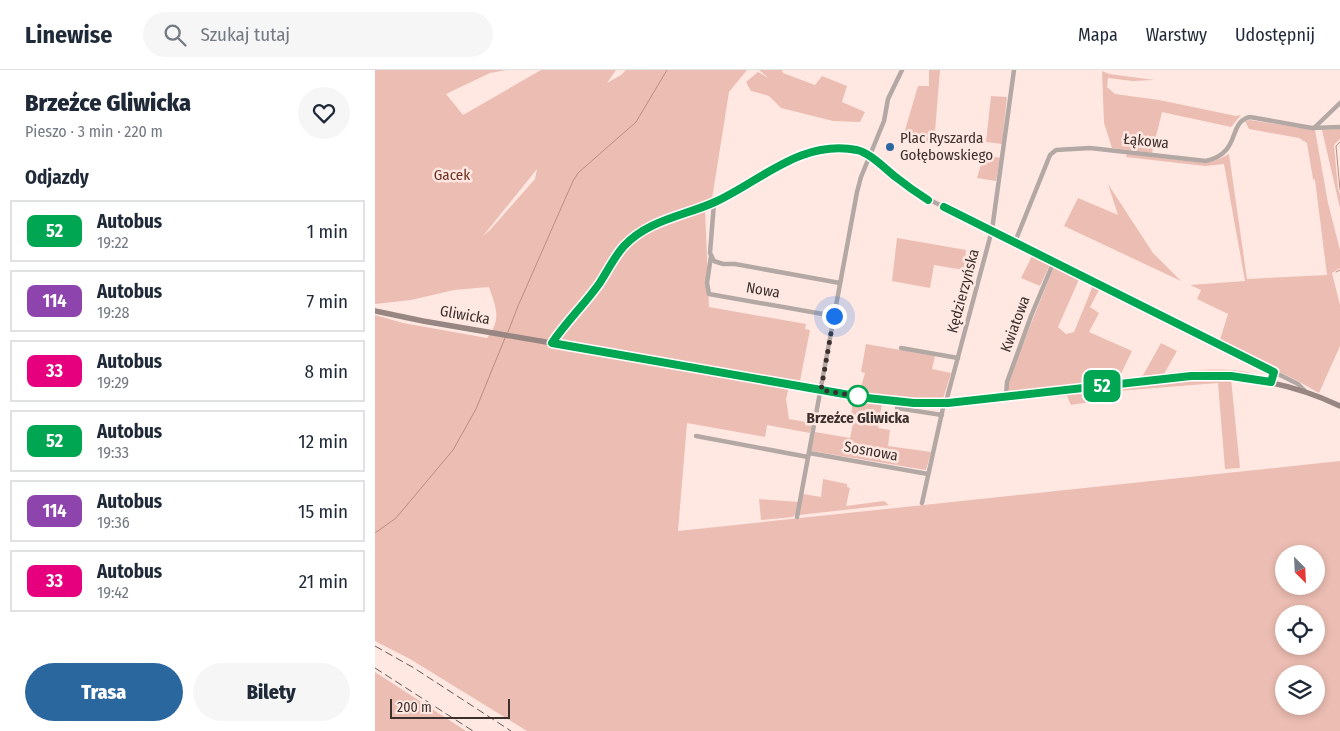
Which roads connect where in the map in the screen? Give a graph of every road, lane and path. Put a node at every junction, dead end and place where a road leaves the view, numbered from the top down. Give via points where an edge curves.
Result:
1 (902, 70) edge
2 (1014, 70) edge
3 (1340, 103) edge
4 (1340, 127) edge
5 (1313, 128) junction
6 (870, 156) junction
7 (713, 203) junction
8 (704, 206) junction
9 (712, 214) junction
10 (992, 230) junction
11 (1015, 242) junction
12 (711, 256) junction
13 (1055, 261) junction
14 (723, 264) junction
15 (709, 273) junction
16 (840, 284) junction
17 (375, 311) edge
18 (834, 316) junction
19 (552, 343) junction
20 (901, 348) dead end
21 (958, 358) junction
22 (1274, 372) junction
23 (1271, 382) junction
24 (821, 390) junction
25 (1306, 392) junction
26 (1007, 397) junction
27 (945, 403) junction
28 (1340, 406) edge
29 (897, 408) dead end
30 (942, 415) junction
31 (696, 436) dead end
32 (808, 455) junction
33 (928, 474) junction
34 (922, 503) dead end
35 (797, 517) dead end

1 - 6 street via 888,99 884,121
2 - 10 street, Kędzierzyńska
3 - 5 street
4 - 5 street
5 - 11 street, Łąkowa via 1244,119 1237,126 1229,148 1215,159 1206,161 1091,148 1056,150 1051,155
6 - 7 street, Gliwicka via 844,148 805,154 769,170
6 - 10 street, Gliwicka via 928,200
6 - 16 street via 859,184
7 - 8 street, Gliwicka
7 - 9 street, Nowa
8 - 9 street
8 - 19 street, Gliwicka via 667,219 624,246 599,284
9 - 12 street, Nowa
10 - 11 street, Gliwicka
10 - 21 street, Kędzierzyńska
11 - 13 street, Gliwicka
12 - 14 street, Nowa
12 - 15 street, Nowa
13 - 22 street, Gliwicka
13 - 26 street, Kwiatowa via 1007,382
14 - 15 street
14 - 16 street, Nowa
15 - 18 street, Nowa via 709,294
16 - 18 street
17 - 19 main road, Gliwicka
18 - 24 street
19 - 24 main road, Gliwicka
20 - 21 street
21 - 27 street, Kędzierzyńska
22 - 23 street
22 - 25 street, Gliwicka via 1299,384
23 - 25 main road, Gliwicka
23 - 26 main road, Gliwicka via 1231,376 1191,376
24 - 27 main road, Gliwicka via 920,404
24 - 32 street
25 - 28 main road, Gliwicka
26 - 27 main road, Gliwicka
27 - 30 street, Kędzierzyńska
29 - 30 street
30 - 33 street, Kędzierzyńska
31 - 32 street
32 - 33 street, Sosnowa
32 - 35 street
33 - 34 street, Kędzierzyńska

